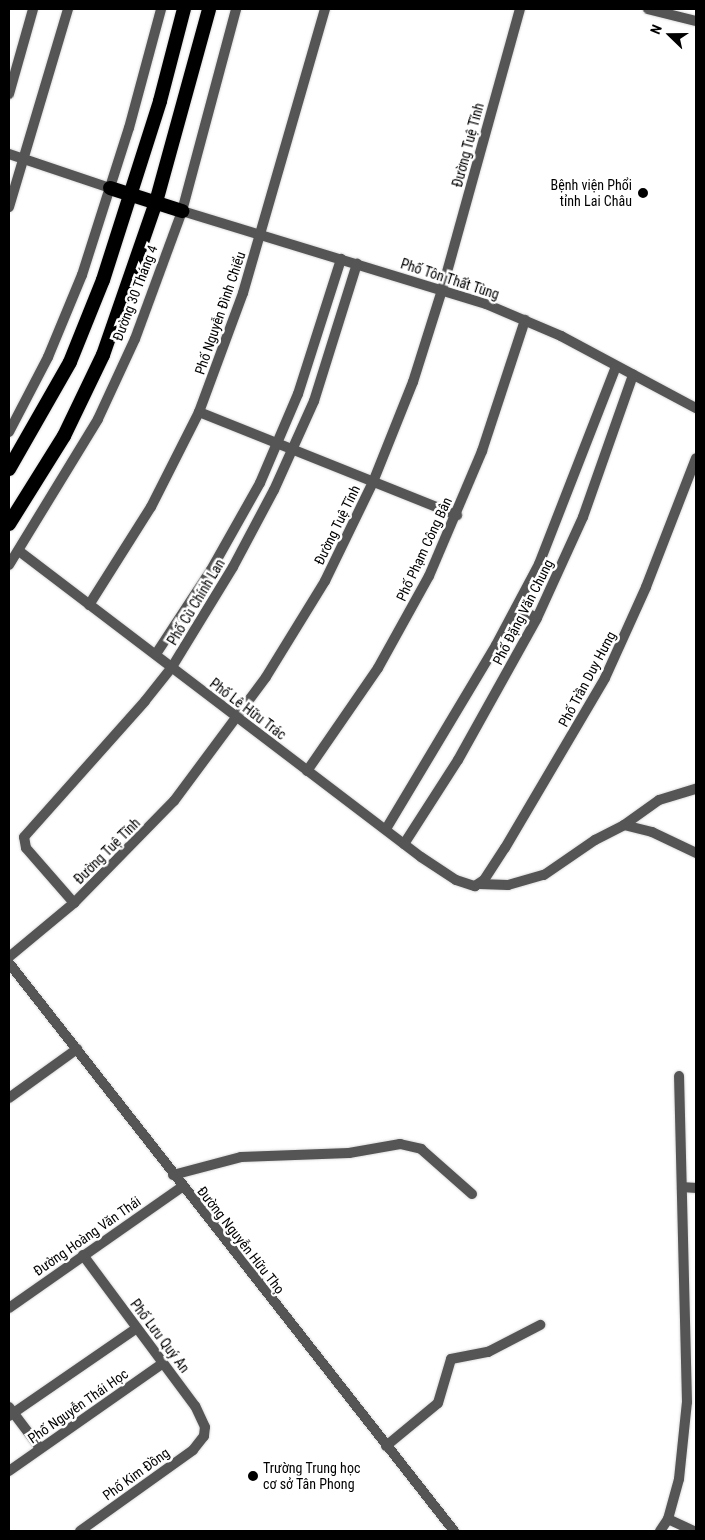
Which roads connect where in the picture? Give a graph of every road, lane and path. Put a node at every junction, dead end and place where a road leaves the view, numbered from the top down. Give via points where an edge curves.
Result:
1 (33, 9) edge
2 (68, 9) edge
3 (161, 9) edge
4 (184, 9) edge
5 (209, 9) edge
6 (236, 9) edge
7 (325, 9) edge
8 (520, 9) edge
9 (648, 9) edge
10 (696, 20) edge
11 (9, 94) edge
12 (9, 154) edge
13 (24, 160) junction
14 (110, 188) junction
15 (132, 194) junction
16 (156, 202) junction
17 (9, 207) edge
18 (182, 211) junction
19 (261, 236) junction
20 (341, 259) junction
21 (357, 264) junction
22 (442, 290) junction
23 (525, 320) junction
24 (616, 366) junction
25 (632, 375) junction
26 (696, 408) edge
27 (199, 412) junction
28 (9, 432) edge
29 (278, 444) junction
30 (293, 450) junction
31 (696, 458) edge
32 (9, 470) edge
33 (373, 482) junction
34 (457, 515) junction
35 (9, 524) edge
36 (19, 551) junction
37 (9, 565) edge
38 (89, 604) junction
39 (516, 608) junction
40 (537, 618) junction
41 (156, 654) junction
42 (172, 667) junction
43 (237, 719) junction
44 (307, 771) junction
45 (696, 788) edge
46 (624, 825) junction
47 (386, 829) junction
48 (404, 844) junction
49 (696, 852) edge
50 (479, 884) junction
51 (74, 903) junction
52 (9, 957) edge
53 (9, 963) edge
54 (76, 1049) junction
55 (679, 1076) dead end
56 (9, 1098) edge
57 (173, 1176) junction
58 (182, 1187) junction
59 (682, 1187) junction
60 (696, 1188) edge
61 (472, 1194) dead end
62 (83, 1255) junction
63 (9, 1308) edge
64 (540, 1324) dead end
65 (137, 1328) junction
66 (163, 1364) junction
67 (692, 1368) edge
68 (10, 1412) edge
69 (204, 1436) joint
70 (386, 1446) junction
71 (40, 1448) junction
72 (9, 1471) edge
73 (668, 1519) junction
74 (80, 1531) edge
75 (454, 1531) edge
76 (660, 1531) edge
77 (694, 1531) edge

1 - 11 street
2 - 13 street
3 - 14 street
4 - 15 highway
5 - 16 highway, Đường 30 Tháng 4
6 - 18 street, Đường 30 Tháng 4
7 - 19 street, Phố Nguyễn Đình Chiểu
8 - 22 street, Đường Tuệ Tĩnh
9 - 10 street
12 - 13 street
13 - 14 street
13 - 17 street
14 - 15 highway
14 - 28 street via 65,318
15 - 16 highway
15 - 32 highway via 70,362
16 - 18 highway
16 - 35 highway, Đường 30 Tháng 4 via 103,355 64,436
18 - 19 street, Phố Tôn Thất Tùng
18 - 36 street, Đường 30 Tháng 4 via 118,380 77,456
19 - 20 street, Phố Tôn Thất Tùng
19 - 27 street, Phố Nguyễn Đình Chiểu
20 - 21 street, Phố Tôn Thất Tùng
20 - 29 street, Phố Cù Chính Lan via 298,394
21 - 22 street, Phố Tôn Thất Tùng
21 - 30 street, Phố Cù Chính Lan via 331,352
22 - 23 street, Phố Tôn Thất Tùng
22 - 33 street, Đường Tuệ Tĩnh via 413,382
23 - 24 street, Phố Tôn Thất Tùng
23 - 34 street, Phố Phạm Công Bân via 505,388
24 - 25 street, Phố Tôn Thất Tùng
24 - 39 street, Phố Đặng Văn Chung via 564,505
25 - 26 street, Phố Tôn Thất Tùng
25 - 40 street, Phố Đặng Văn Chung via 583,517
27 - 29 street
27 - 38 street, Phố Nguyễn Đình Chiểu via 151,507
29 - 30 street
29 - 41 street, Phố Cù Chính Lan via 233,531
30 - 33 street
30 - 42 street, Phố Cù Chính Lan via 233,568
31 - 50 street, Phố Trần Duy Hưng via 646,587 605,678 505,848
33 - 34 street
33 - 43 street, Đường Tuệ Tĩnh via 325,581
34 - 44 street, Phố Phạm Công Bân via 429,576 378,668
36 - 37 street, Đường 30 Tháng 4
36 - 38 street, Phố Lê Hữu Trác
38 - 41 street, Phố Lê Hữu Trác
39 - 40 street
39 - 47 street, Phố Đặng Văn Chung
40 - 48 street, Phố Đặng Văn Chung via 458,760
41 - 42 street, Phố Lê Hữu Trác
42 - 43 street, Phố Lê Hữu Trác
42 - 51 street, Phố Cù Chính Lan via 117,737 24,837 26,848
43 - 44 street, Phố Lê Hữu Trác
43 - 51 street, Đường Tuệ Tĩnh via 174,801
44 - 47 street, Phố Lê Hữu Trác
45 - 46 street via 659,800
46 - 49 street via 652,832
46 - 50 street via 595,840 544,875 508,885
47 - 48 street, Phố Lê Hữu Trác
48 - 50 street, Phố Lê Hữu Trác via 464,883
51 - 52 street, Đường Tuệ Tĩnh
53 - 54 street, Đường Nguyễn Hữu Thọ
54 - 56 street
54 - 57 street, Đường Nguyễn Hữu Thọ
55 - 59 street
57 - 58 street, Đường Nguyễn Hữu Thọ
57 - 61 street via 241,1157 349,1153 400,1144 421,1149
58 - 62 street, Đường Hoàng Văn Thái
58 - 70 street, Đường Nguyễn Hữu Thọ
59 - 60 street
59 - 67 street
62 - 63 street, Đường Hoàng Văn Thái
62 - 65 street, Phố Lưu Quý An
64 - 70 street via 488,1352 451,1359 438,1403
65 - 66 street, Phố Lưu Quý An
65 - 68 street
66 - 69 street, Phố Lưu Quý An via 202,1416
66 - 71 street, Phố Nguyễn Thái Học
67 - 73 street via 682,1462
68 - 71 street
69 - 74 street, Phố Kim Đồng via 192,1450
70 - 75 street, Đường Nguyễn Hữu Thọ
71 - 72 street, Phố Nguyễn Thái Học
73 - 76 street
73 - 77 street

